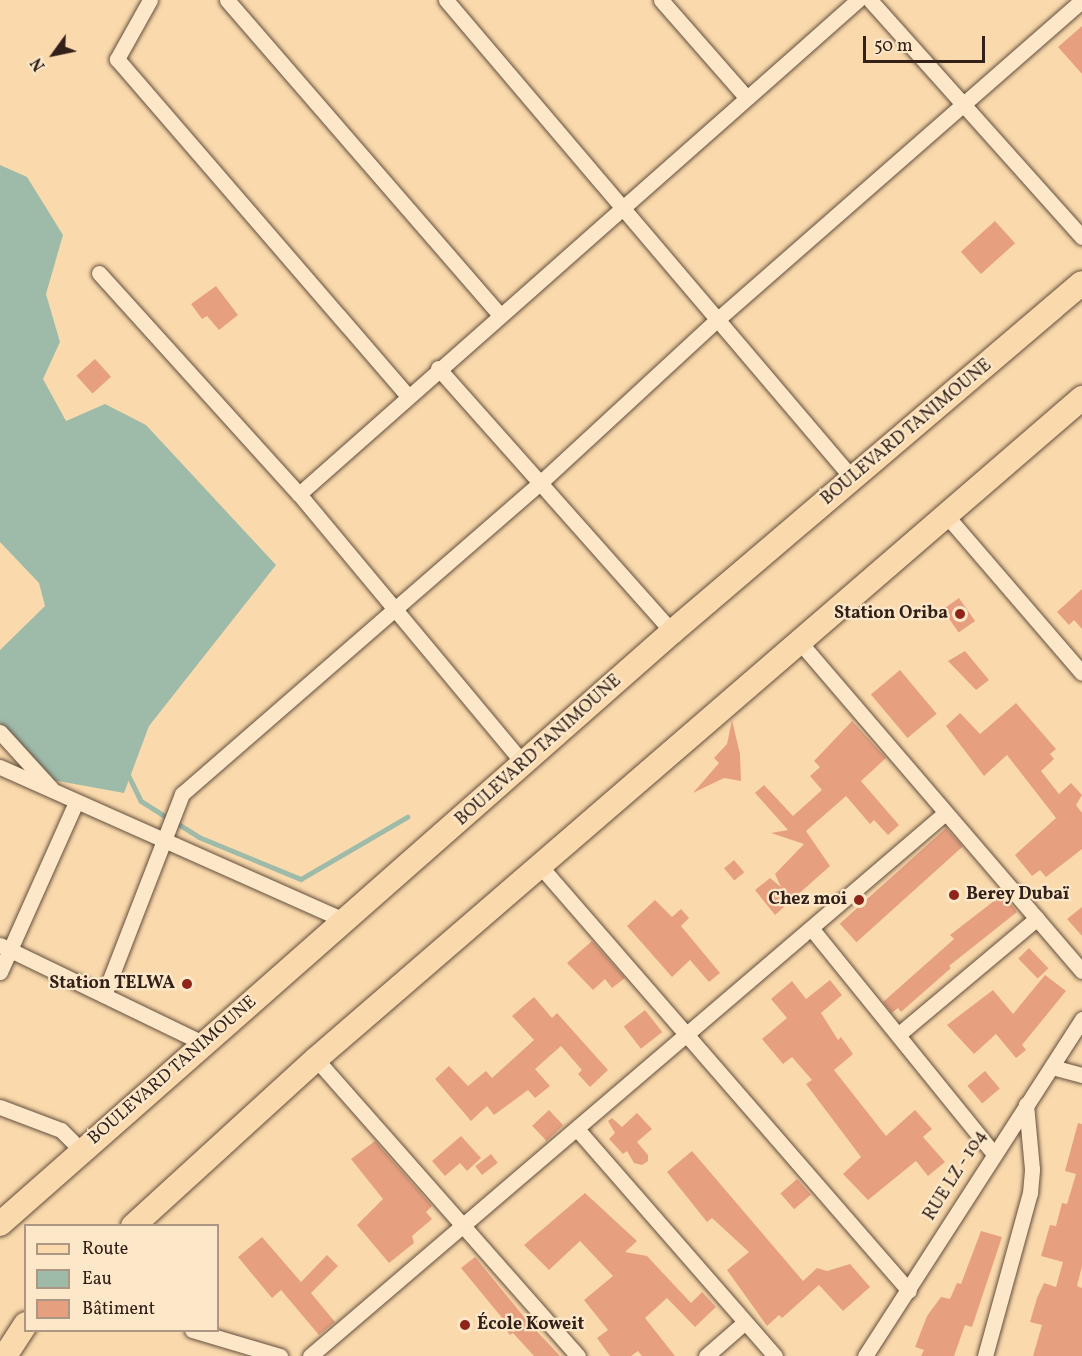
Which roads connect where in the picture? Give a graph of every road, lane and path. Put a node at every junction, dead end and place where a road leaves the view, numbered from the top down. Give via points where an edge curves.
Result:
1 (150, 0) edge
2 (227, 0) edge
3 (446, 0) edge
4 (661, 0) edge
5 (858, 0) edge
6 (870, 0) edge
7 (1079, 1) edge
8 (746, 97) junction
9 (962, 102) junction
10 (621, 206) junction
11 (1082, 237) edge
12 (99, 273) dead end
13 (1082, 283) edge
14 (500, 315) junction
15 (717, 319) junction
16 (438, 368) junction
17 (407, 395) junction
18 (1082, 398) edge
19 (853, 479) junction
20 (540, 483) junction
21 (299, 494) junction
22 (946, 515) junction
23 (394, 607) junction
24 (672, 632) junction
25 (798, 640) junction
26 (1082, 673) edge
27 (0, 732) edge
28 (524, 764) junction
29 (0, 767) edge
30 (55, 792) junction
31 (76, 802) junction
32 (945, 813) junction
33 (164, 842) junction
34 (541, 867) junction
35 (1037, 918) junction
36 (346, 921) junction
37 (811, 928) junction
38 (5, 948) edge
39 (1082, 971) edge
40 (0, 972) edge
41 (104, 995) junction
42 (1082, 1019) edge
43 (687, 1034) junction
44 (898, 1034) junction
45 (205, 1044) junction
46 (316, 1059) junction
47 (1052, 1067) junction
48 (1082, 1076) edge
49 (1026, 1104) junction
50 (0, 1107) edge
51 (577, 1130) junction
52 (82, 1151) junction
53 (993, 1153) junction
54 (0, 1224) edge
55 (135, 1224) edge
56 (465, 1227) junction
57 (909, 1290) junction
58 (744, 1323) junction
59 (24, 1327) edge
60 (199, 1332) edge
61 (5, 1356) edge
62 (280, 1356) edge
63 (310, 1356) edge
64 (578, 1356) edge
65 (706, 1356) edge
66 (775, 1356) edge
67 (865, 1356) edge
68 (985, 1356) edge

1 - 17 street via 117,58
2 - 14 street
3 - 10 street
4 - 8 street
5 - 8 street
6 - 9 street
7 - 9 street
8 - 10 street
9 - 11 street
9 - 15 street
10 - 14 street
10 - 15 street
12 - 21 street
13 - 19 main road, BOULEVARD TANIMOUNE
14 - 16 street
15 - 19 street
15 - 20 street
16 - 17 street
16 - 20 street
17 - 21 street
18 - 22 main road
19 - 24 main road, BOULEVARD TANIMOUNE
20 - 23 street
20 - 24 street
21 - 23 street
22 - 25 main road
22 - 26 street
23 - 28 street
23 - 33 street via 182,794
24 - 28 main road, BOULEVARD TANIMOUNE
25 - 32 street
25 - 34 main road
27 - 30 street
28 - 36 main road, BOULEVARD TANIMOUNE
29 - 30 street
30 - 31 street
31 - 33 street
31 - 38 street
32 - 35 street
32 - 37 street
33 - 36 street
33 - 41 street
34 - 43 street
34 - 46 main road
35 - 39 street
35 - 44 street
36 - 45 main road, BOULEVARD TANIMOUNE
37 - 43 street
37 - 44 street
38 - 40 street
38 - 41 street
41 - 45 street
42 - 47 street, RUE LZ - 104
43 - 51 street
43 - 57 street
44 - 53 street
45 - 52 main road, BOULEVARD TANIMOUNE
46 - 55 main road
46 - 56 street
47 - 48 street
47 - 49 street, RUE LZ - 104
49 - 53 street, RUE LZ - 104
49 - 68 street via 1032,1169 1030,1193
50 - 52 street via 62,1130
51 - 56 street
51 - 58 street
52 - 54 main road, BOULEVARD TANIMOUNE
53 - 57 street, RUE LZ - 104
56 - 63 street
56 - 64 street
57 - 67 street, RUE LZ - 104
58 - 65 street
58 - 66 street
59 - 61 main road
60 - 62 street

